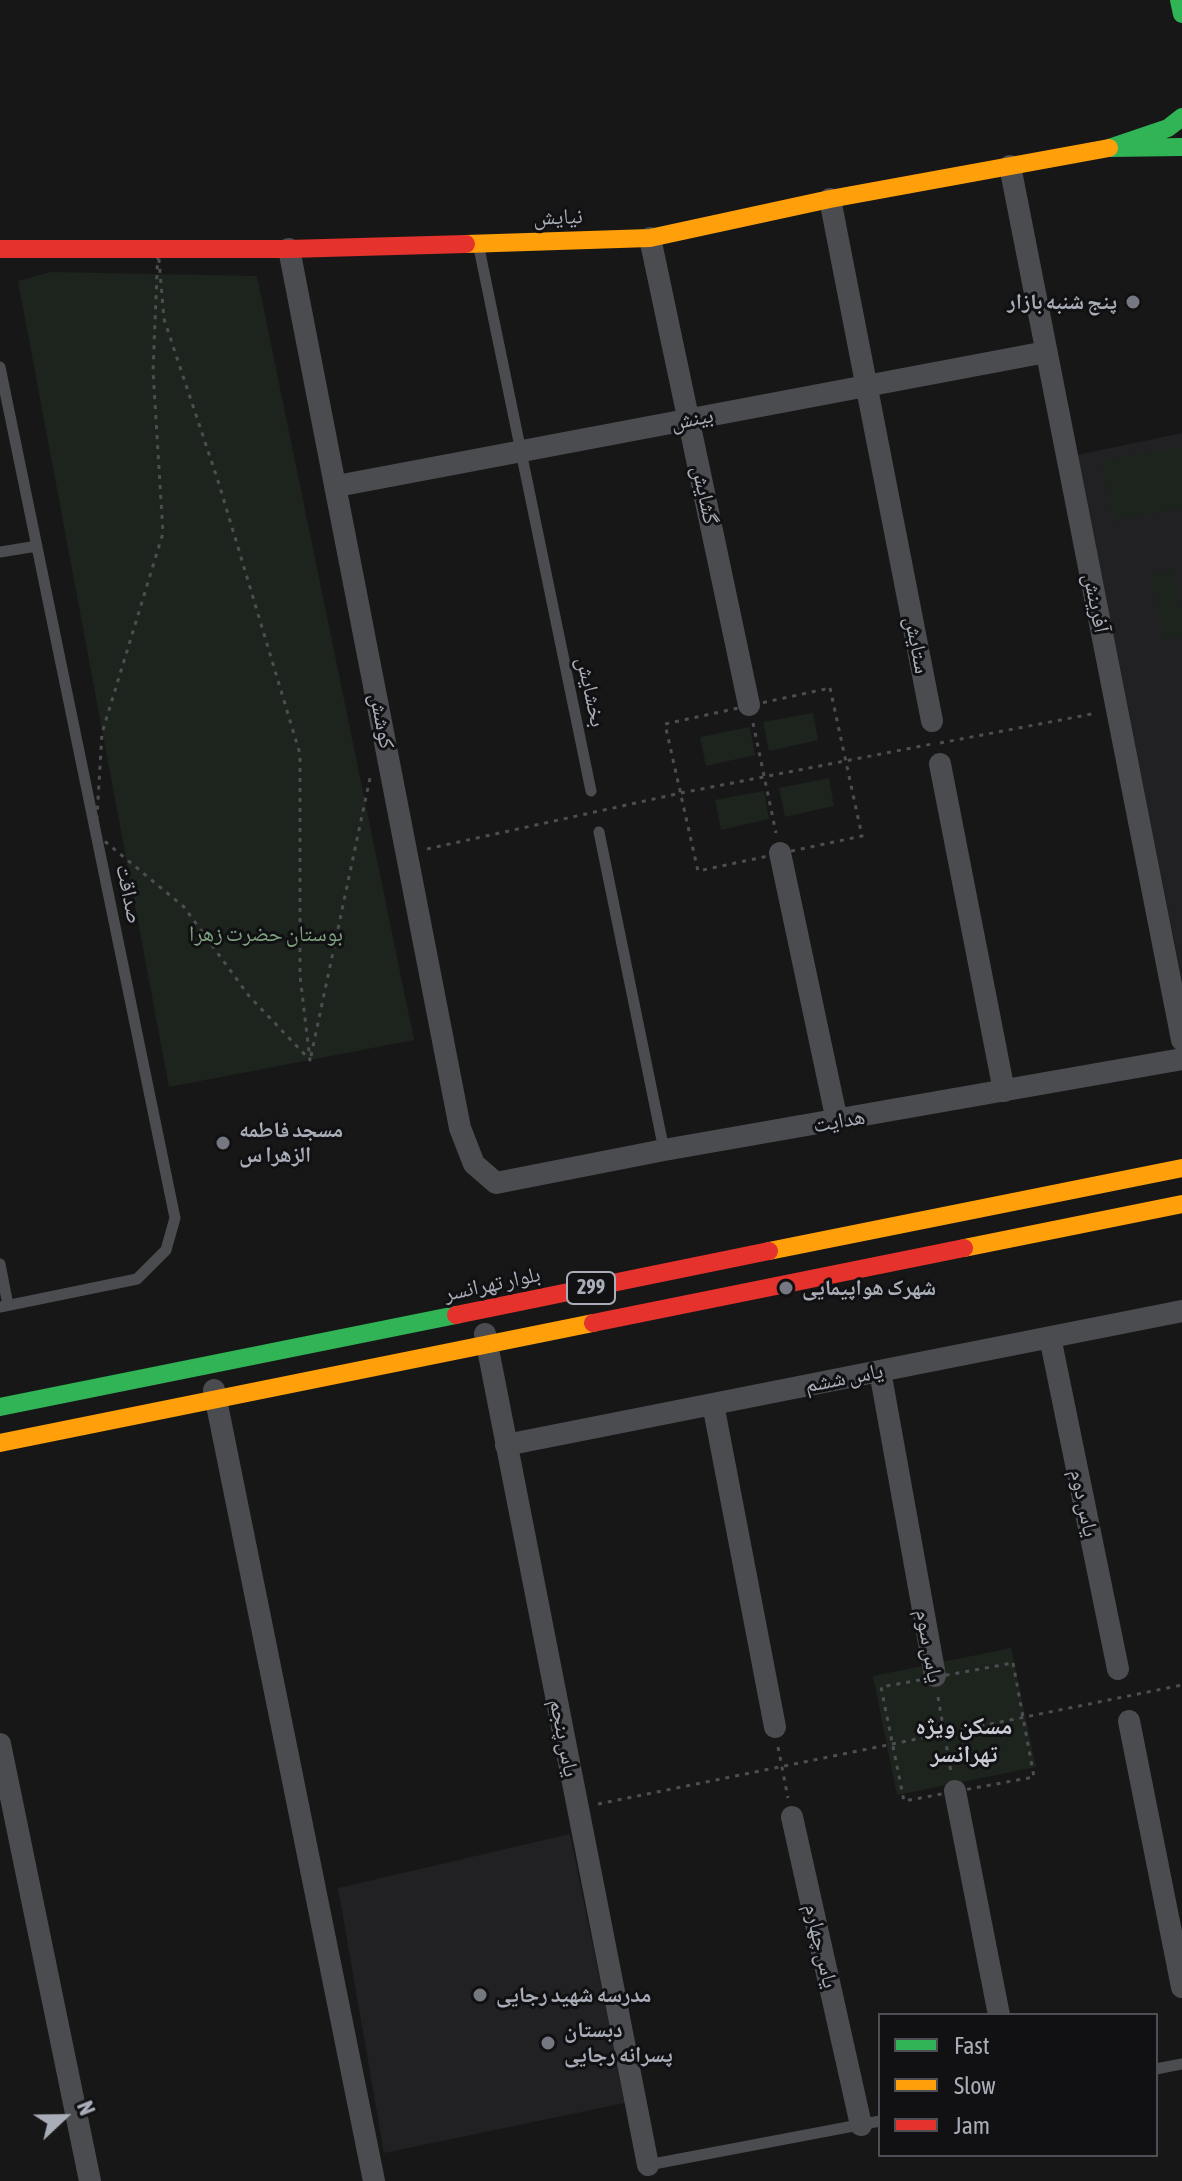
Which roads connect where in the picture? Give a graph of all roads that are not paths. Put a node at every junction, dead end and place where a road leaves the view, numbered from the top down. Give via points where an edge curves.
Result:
1 (1179, 0) edge
2 (1182, 14) edge
3 (1182, 117) edge
4 (1182, 147) edge
5 (1109, 148) junction
6 (1010, 166) junction
7 (830, 199) junction
8 (650, 238) junction
9 (478, 243) junction
10 (0, 249) edge
11 (289, 249) junction
12 (1046, 352) junction
13 (0, 367) edge
14 (867, 386) junction
15 (689, 420) junction
16 (521, 451) junction
17 (337, 486) junction
18 (37, 546) junction
19 (0, 552) edge
20 (749, 705) road end
21 (932, 721) road end
22 (938, 754) road end
23 (591, 791) road end
24 (599, 832) road end
25 (780, 853) road end
26 (1182, 1040) edge
27 (1182, 1059) edge
28 (1004, 1091) junction
29 (837, 1121) junction
30 (664, 1150) junction
31 (1182, 1168) edge
32 (496, 1183) joint
33 (1182, 1204) edge
34 (0, 1264) edge
35 (4, 1306) edge
36 (481, 1311) junction
37 (1182, 1311) edge
38 (1050, 1337) junction
39 (487, 1343) junction
40 (209, 1365) junction
41 (880, 1371) junction
42 (216, 1400) junction
43 (713, 1404) junction
44 (0, 1407) edge
45 (0, 1443) edge
46 (506, 1445) junction
47 (1118, 1669) dead end
48 (935, 1676) road end
49 (1129, 1721) dead end
50 (775, 1727) dead end
51 (0, 1744) edge
52 (955, 1791) road end
53 (792, 1817) road end
54 (1182, 1987) edge
55 (999, 2013) edge
56 (1182, 2064) edge
57 (1158, 2069) edge
58 (870, 2123) edge
59 (648, 2165) joint
60 (90, 2181) edge
61 (374, 2181) edge

1 - 2 main road
3 - 5 main road via 1168,128
4 - 5 main road
5 - 6 main road, نیایش
6 - 7 main road, نیایش
6 - 12 street, آفرینش
7 - 8 main road, نیایش
7 - 14 street, ستایش
8 - 9 main road, نیایش
8 - 15 street, گشایش
9 - 11 main road, نیایش
9 - 16 lane, بخشایش
10 - 11 main road, نیایش
11 - 17 street, کوشش
12 - 14 street, بینش
12 - 26 street, آفرینش
13 - 18 lane, صداقت
14 - 15 street, بینش
14 - 21 street, ستایش
15 - 16 street, بینش
15 - 20 street, گشایش
16 - 17 street, بینش
16 - 23 lane, بخشایش
17 - 32 street, کوشش via 460,1128 474,1164
18 - 19 lane
18 - 35 lane, صداقت via 175,1218 166,1250 137,1279
22 - 28 street
24 - 30 lane
25 - 29 street
27 - 28 street, هدایت
28 - 29 street, هدایت
29 - 30 street, هدایت
30 - 32 street, هدایت
31 - 36 main road, بلوار تهرانسر / 299
33 - 39 main road, 299
34 - 35 lane
36 - 39 street, یاس پنجم
36 - 40 main road, بلوار تهرانسر / 299
37 - 38 street, یاس ششم
38 - 41 street, یاس ششم
38 - 47 street, یاس دوم
39 - 42 main road, 299
39 - 46 street, یاس پنجم
40 - 42 street
40 - 44 main road, بلوار تهرانسر / 299
41 - 43 street, یاس ششم
41 - 48 street, یاس سوم
42 - 45 main road, 299
42 - 61 street
43 - 46 street, یاس ششم
43 - 50 street
46 - 59 street, یاس پنجم
49 - 54 street
51 - 60 street
52 - 55 street
53 - 58 street, یاس چهارم
56 - 57 lane
58 - 59 lane

